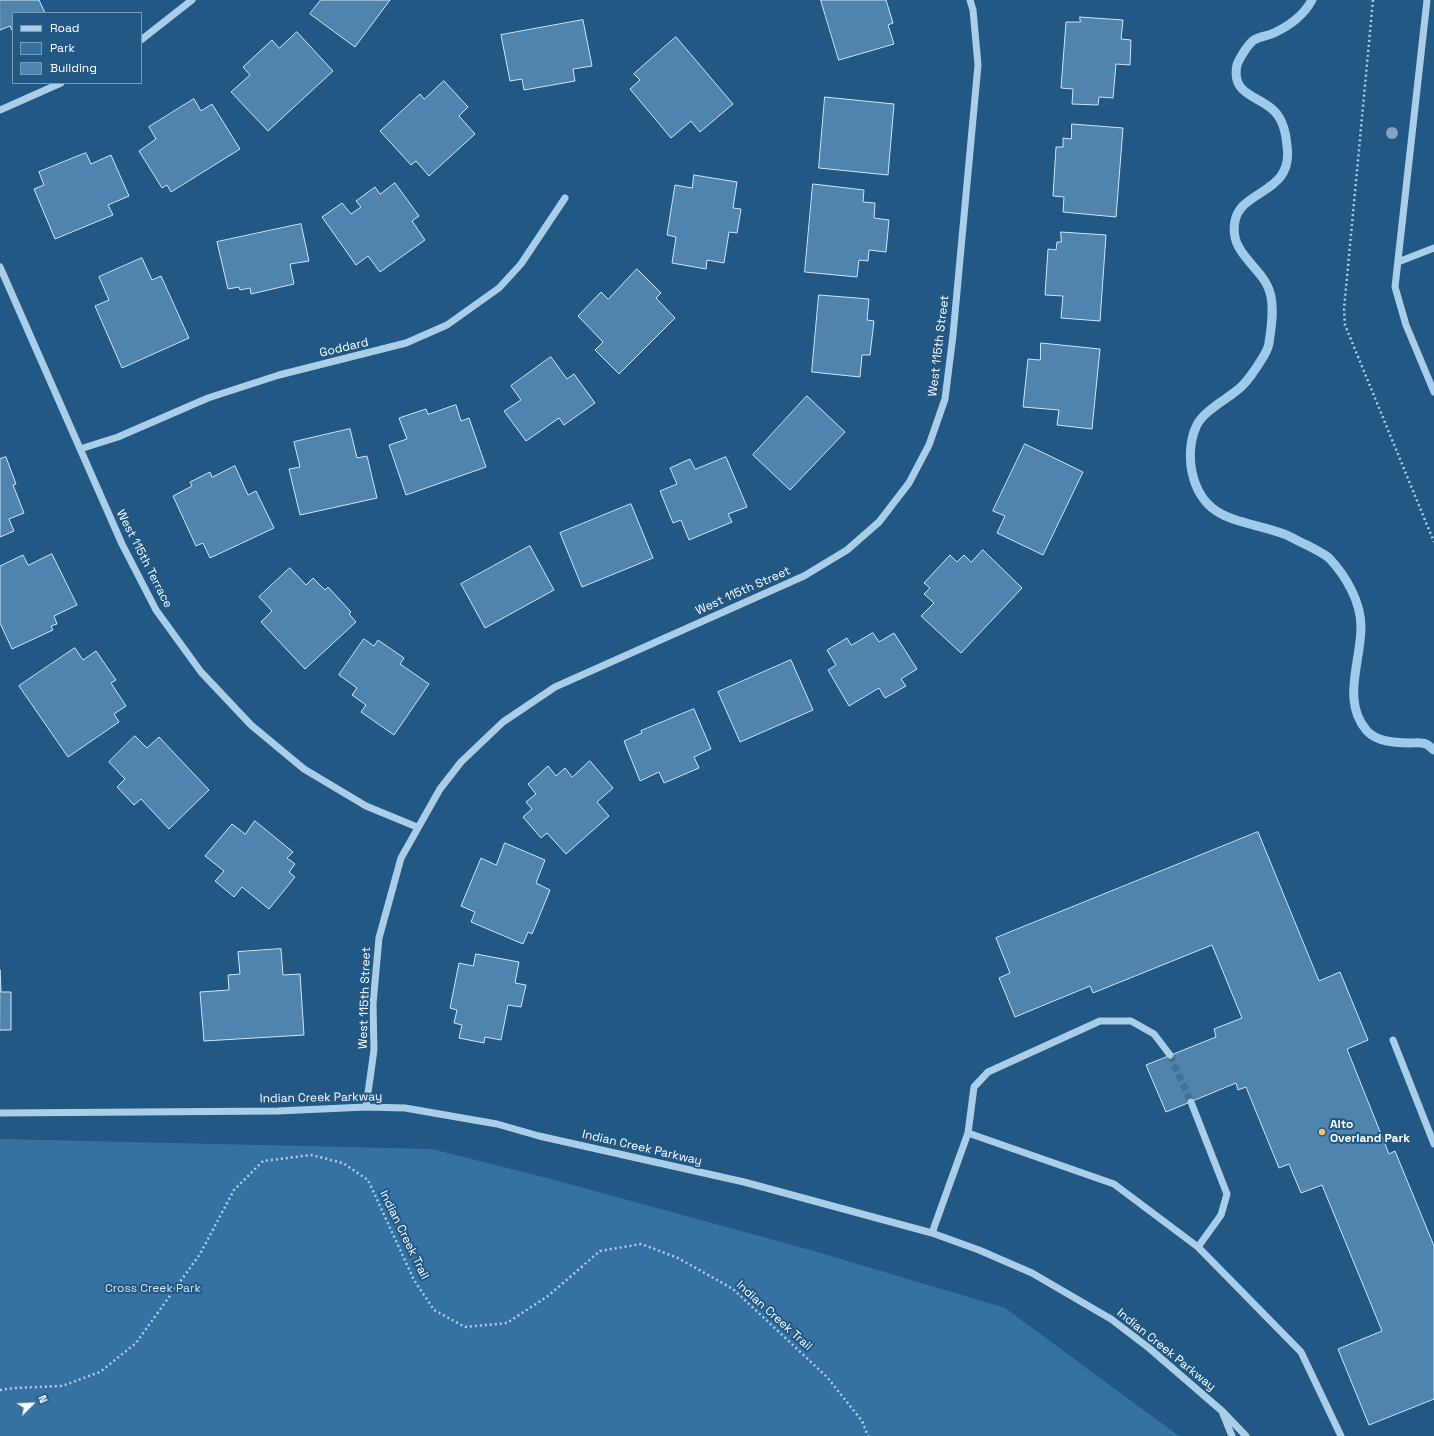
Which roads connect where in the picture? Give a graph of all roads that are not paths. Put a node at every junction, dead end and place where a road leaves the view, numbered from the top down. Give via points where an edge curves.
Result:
1 (192, 0) edge
2 (970, 0) edge
3 (1427, 0) edge
4 (142, 39) edge
5 (59, 84) edge
6 (0, 110) edge
7 (565, 198) dead end
8 (1434, 248) edge
9 (1398, 262) junction
10 (0, 268) edge
11 (1434, 392) edge
12 (80, 449) junction
13 (417, 827) junction
14 (1393, 1040) dead end
15 (1170, 1055) tunnel mouth
16 (1191, 1102) tunnel mouth
17 (366, 1107) junction
18 (0, 1113) edge
19 (968, 1133) junction
20 (1434, 1144) edge
21 (932, 1233) junction
22 (1198, 1247) junction
23 (1222, 1410) junction
24 (1232, 1436) edge
25 (1246, 1436) edge
26 (1341, 1436) edge

1 - 4 street
2 - 13 street, West 115th Street via 978,65 953,335 944,399 930,445 909,483 879,522 847,550 810,572 555,687 503,722 461,762 440,789
3 - 9 street
5 - 6 street
7 - 12 street, Goddard via 521,264 499,288 447,325 406,343 279,375 208,398 118,437
8 - 9 street
9 - 11 street via 1395,287 1406,325
10 - 12 street, West 115th Terrace
12 - 13 street, West 115th Terrace via 122,544 156,610 201,672 251,725 304,769 366,806
13 - 17 street, West 115th Street via 400,858 379,938 373,1004 374,1050
14 - 20 street
15 - 19 street via 1154,1034 1131,1021 1100,1021 988,1072 974,1087
16 - 22 street via 1227,1194 1221,1214
17 - 18 street, Indian Creek Parkway
17 - 21 street, Indian Creek Parkway via 405,1108 497,1124 539,1136 744,1182
19 - 21 street
19 - 22 street via 1114,1184
21 - 23 street, Indian Creek Parkway via 1032,1273 1075,1296 1149,1348
22 - 26 street via 1301,1352
23 - 24 street, Indian Creek Parkway
23 - 25 street, Indian Creek Parkway

